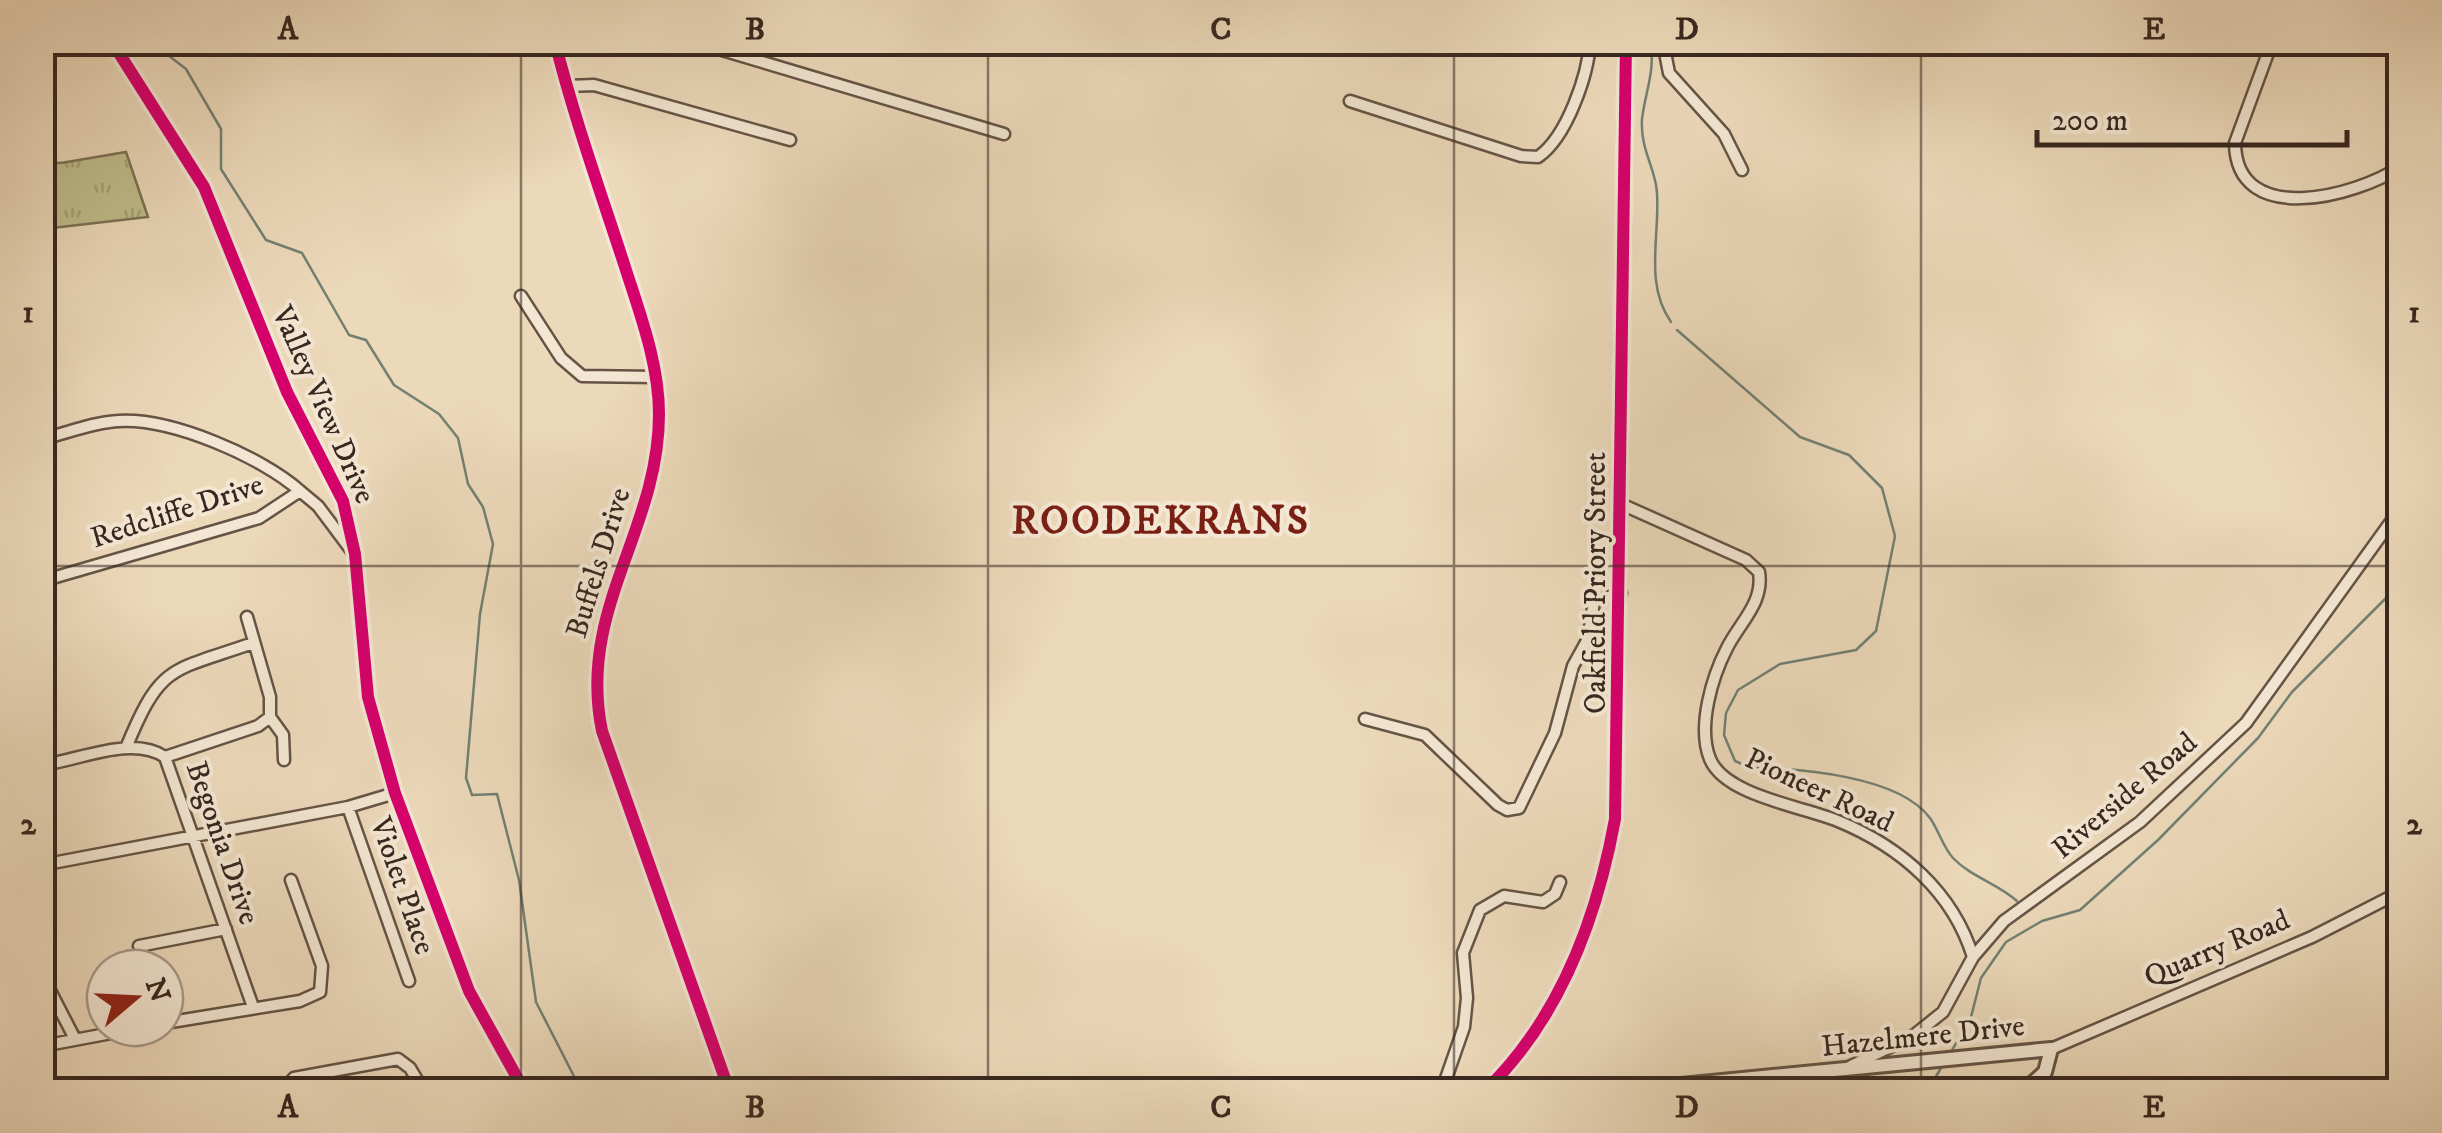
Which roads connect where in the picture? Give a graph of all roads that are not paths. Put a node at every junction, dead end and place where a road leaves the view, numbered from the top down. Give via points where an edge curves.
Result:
1 (112, 42) edge
2 (556, 42) edge
3 (695, 42) edge
4 (1590, 42) edge
5 (1626, 42) edge
6 (1663, 42) edge
7 (2272, 42) edge
8 (568, 86) junction
9 (1350, 101) dead end
10 (1004, 134) dead end
11 (790, 140) dead end
12 (2400, 167) edge
13 (1742, 170) dead end
14 (520, 296) dead end
15 (656, 378) junction
16 (42, 439) edge
17 (300, 491) junction
18 (1621, 504) junction
19 (2400, 509) edge
20 (355, 554) junction
21 (42, 581) edge
22 (1621, 593) junction
23 (247, 617) dead end
24 (253, 643) junction
25 (270, 717) junction
26 (1364, 719) dead end
27 (42, 742) edge
28 (126, 748) junction
29 (166, 757) junction
30 (284, 760) dead end
31 (45, 764) edge
32 (394, 794) junction
33 (348, 808) junction
34 (194, 836) junction
35 (42, 865) edge
36 (291, 880) dead end
37 (1560, 882) dead end
38 (2400, 892) edge
39 (226, 929) junction
40 (138, 946) dead end
41 (1973, 958) junction
42 (43, 976) edge
43 (408, 982) dead end
44 (254, 1007) junction
45 (185, 1019) edge
46 (85, 1037) edge
47 (74, 1039) junction
48 (53, 1044) dead end
49 (2051, 1049) junction
50 (1840, 1072) junction
51 (522, 1087) edge
52 (284, 1090) edge
53 (423, 1090) edge
54 (508, 1090) edge
55 (729, 1090) edge
56 (1442, 1090) edge
57 (1486, 1090) edge
58 (1630, 1090) edge
59 (2025, 1090) edge

1 - 20 street, Valley View Drive via 204,187 287,392 343,501
2 - 8 street, Buffels Drive
3 - 10 street
4 - 9 street via 1588,78 1538,157
5 - 18 street, Oakfield Priory Street
6 - 13 street via 1669,73 1724,134
7 - 12 street via 2235,143 2236,158 2254,184 2282,197 2309,199 2366,186
8 - 11 street via 594,85
8 - 15 street, Buffels Drive
14 - 15 street via 561,358 582,376
15 - 55 street, Buffels Drive via 653,470 600,633 596,700
16 - 17 street via 136,422 234,448
17 - 20 street, Redcliffe Drive
17 - 21 street, Redcliffe Drive via 259,518
18 - 22 street, Oakfield Priory Street
18 - 41 street, Pioneer Road via 1746,560 1759,572 1755,605 1726,650 1710,701 1707,739 1715,768 1744,789 1871,836 1949,902
19 - 41 street, Riverside Road via 2246,723 2140,822 2004,921
20 - 32 street, Valley View Drive via 368,697
22 - 26 street via 1594,602 1556,733 1519,808 1498,805 1425,735
22 - 57 street, Oakfield Priory Street via 1619,776 1607,866 1572,966 1523,1046
23 - 24 street
24 - 25 street
24 - 28 street via 164,677 146,699
25 - 29 street
25 - 30 street via 283,735
27 - 31 street
28 - 29 street, Begonia Drive
28 - 31 street, Begonia Drive
29 - 34 street, Begonia Drive
32 - 33 street
32 - 51 street, Valley View Drive via 469,992
33 - 34 street
33 - 43 street, Violet Place
34 - 35 street
34 - 39 street, Begonia Drive
36 - 44 street via 324,982 311,998
37 - 56 street via 1543,902 1504,896 1480,910 1462,953 1464,1027
38 - 49 street, Quarry Road
39 - 40 street
39 - 44 street, Begonia Drive
41 - 50 street, Riverside Road via 1954,998 1928,1026
42 - 47 street
44 - 45 street
46 - 47 street
47 - 48 street
49 - 50 street, Hazelmere Drive
49 - 59 street, Hazelmere Drive via 2045,1072
50 - 58 street, Hazelmere Drive
51 - 54 street
52 - 53 street via 294,1078 398,1059

